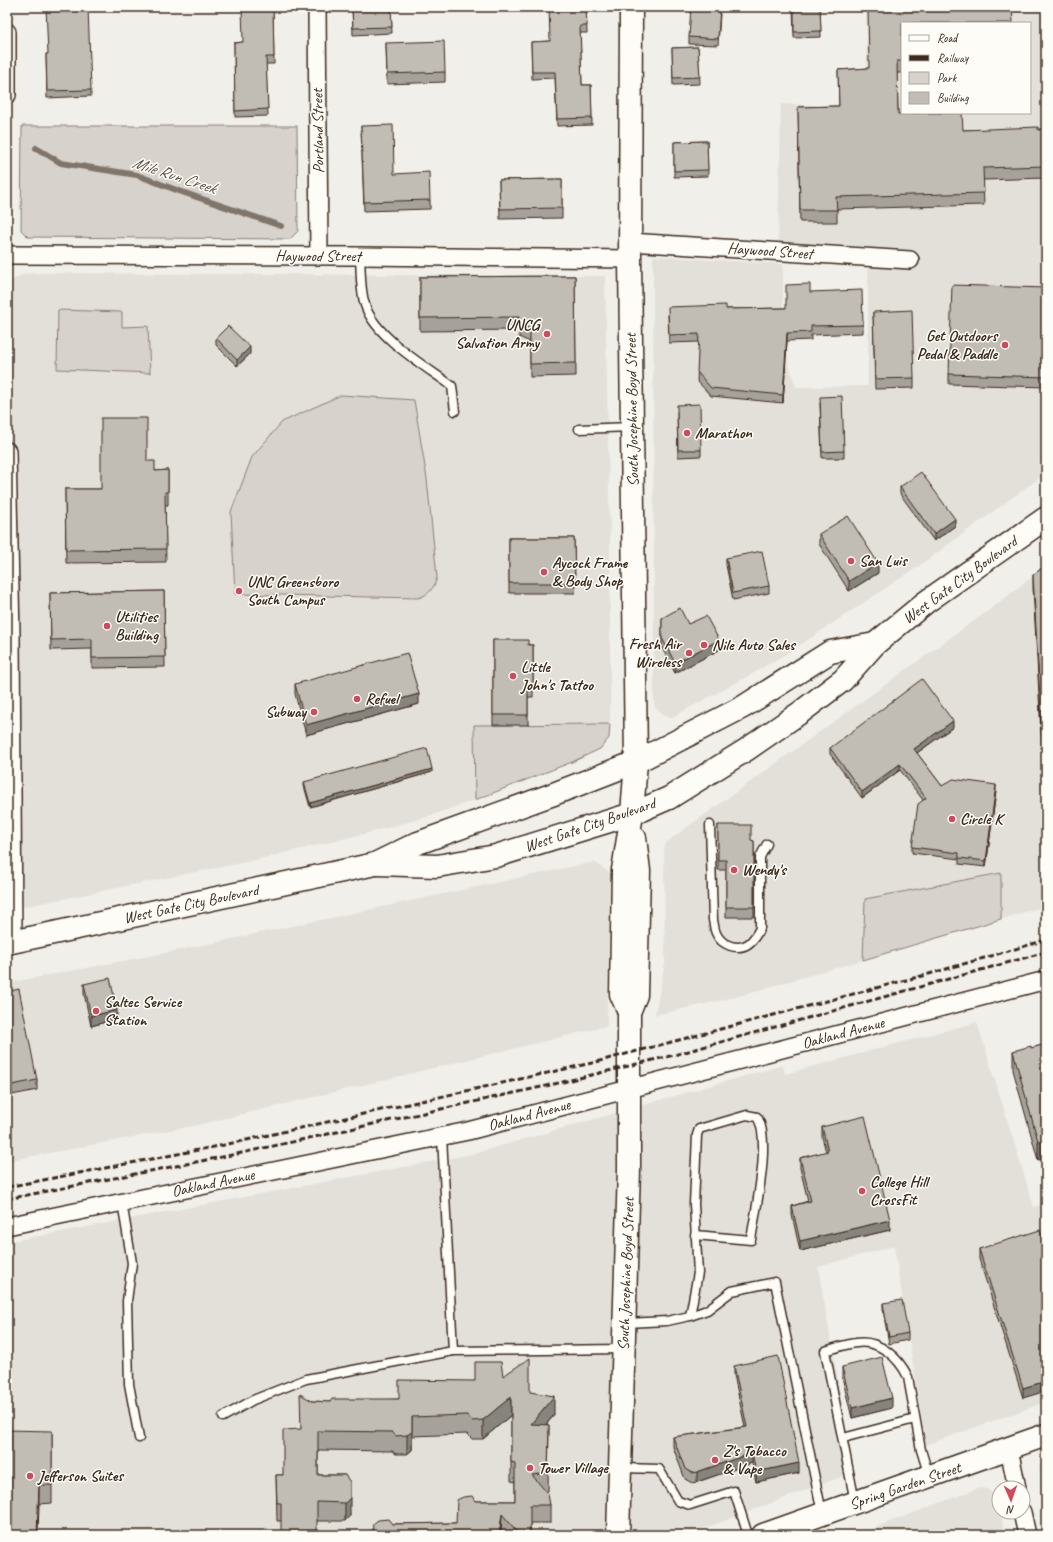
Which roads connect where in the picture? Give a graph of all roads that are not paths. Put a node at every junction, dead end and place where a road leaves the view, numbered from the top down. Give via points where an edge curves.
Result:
1 (317, 7) edge
2 (631, 7) edge
3 (7, 32) edge
4 (7, 95) edge
5 (630, 250) junction
6 (7, 255) edge
7 (319, 256) junction
8 (360, 256) junction
9 (910, 260) dead end
10 (455, 412) dead end
11 (632, 428) junction
12 (578, 429) dead end
13 (7, 451) edge
14 (8, 515) edge
15 (1046, 518) edge
16 (9, 635) edge
17 (875, 644) junction
18 (636, 762) junction
19 (632, 814) junction
20 (710, 825) dead end
21 (766, 844) dead end
22 (375, 864) junction
23 (10, 942) edge
24 (1046, 980) edge
25 (629, 1090) junction
26 (442, 1136) junction
27 (122, 1202) junction
28 (7, 1226) edge
29 (695, 1235) junction
30 (690, 1316) junction
31 (625, 1323) junction
32 (624, 1349) junction
33 (453, 1351) junction
34 (223, 1417) dead end
35 (915, 1419) junction
36 (1046, 1435) edge
37 (139, 1438) dead end
38 (843, 1438) junction
39 (1009, 1449) junction
40 (621, 1468) junction
41 (929, 1477) junction
42 (1015, 1480) edge
43 (855, 1503) junction
44 (822, 1514) junction
45 (1024, 1520) edge
46 (618, 1535) edge
47 (748, 1535) edge
48 (763, 1535) edge
49 (1027, 1535) edge

1 - 7 street, Portland Street
2 - 5 main road, South Josephine Boyd Street
3 - 4 street
5 - 8 street, Haywood Street
5 - 9 street, Haywood Street
5 - 11 main road, South Josephine Boyd Street
6 - 7 street, Haywood Street
7 - 8 street, Haywood Street
8 - 10 lane via 365,305 372,321 385,336 452,386
11 - 12 lane
11 - 18 main road, South Josephine Boyd Street
13 - 14 street
14 - 16 street
15 - 17 main road, West Gate City Boulevard via 926,602
16 - 23 street
17 - 18 main road, West Gate City Boulevard via 830,652 743,707
17 - 19 main road, West Gate City Boulevard via 843,680 746,750 669,798
18 - 19 main road, South Josephine Boyd Street
18 - 22 main road, West Gate City Boulevard via 551,796 418,843
19 - 22 main road, West Gate City Boulevard via 496,856 437,866
19 - 25 main road, South Josephine Boyd Street via 622,870 621,994 628,1012
20 - 21 lane via 713,920 715,932 727,944 742,947 756,936 760,928 760,857
22 - 23 main road, West Gate City Boulevard
24 - 25 street, Oakland Avenue
25 - 26 street, Oakland Avenue
25 - 31 main road, South Josephine Boyd Street via 630,1169
26 - 27 street, Oakland Avenue
26 - 33 lane
27 - 28 street, Oakland Avenue
27 - 37 lane via 132,1263 127,1302 129,1384
29 - 29 lane via 696,1135 699,1129 747,1115 757,1117 762,1123 764,1152 751,1240
29 - 30 lane via 698,1273
30 - 31 lane via 667,1321
30 - 44 lane via 707,1310 732,1291 776,1282
31 - 32 main road, South Josephine Boyd Street
32 - 33 lane
32 - 40 main road, South Josephine Boyd Street
33 - 34 lane via 306,1379 253,1400
35 - 38 lane
35 - 38 lane via 908,1377 903,1367 884,1349 858,1342 826,1351
35 - 41 lane
36 - 39 main road, Spring Garden Street
38 - 43 lane
39 - 41 main road, Spring Garden Street
39 - 42 street
40 - 46 main road, South Josephine Boyd Street
40 - 47 lane via 659,1469 678,1500 690,1505 734,1491
41 - 43 main road, Spring Garden Street
43 - 44 main road, Spring Garden Street
44 - 48 main road, Spring Garden Street
45 - 49 street

